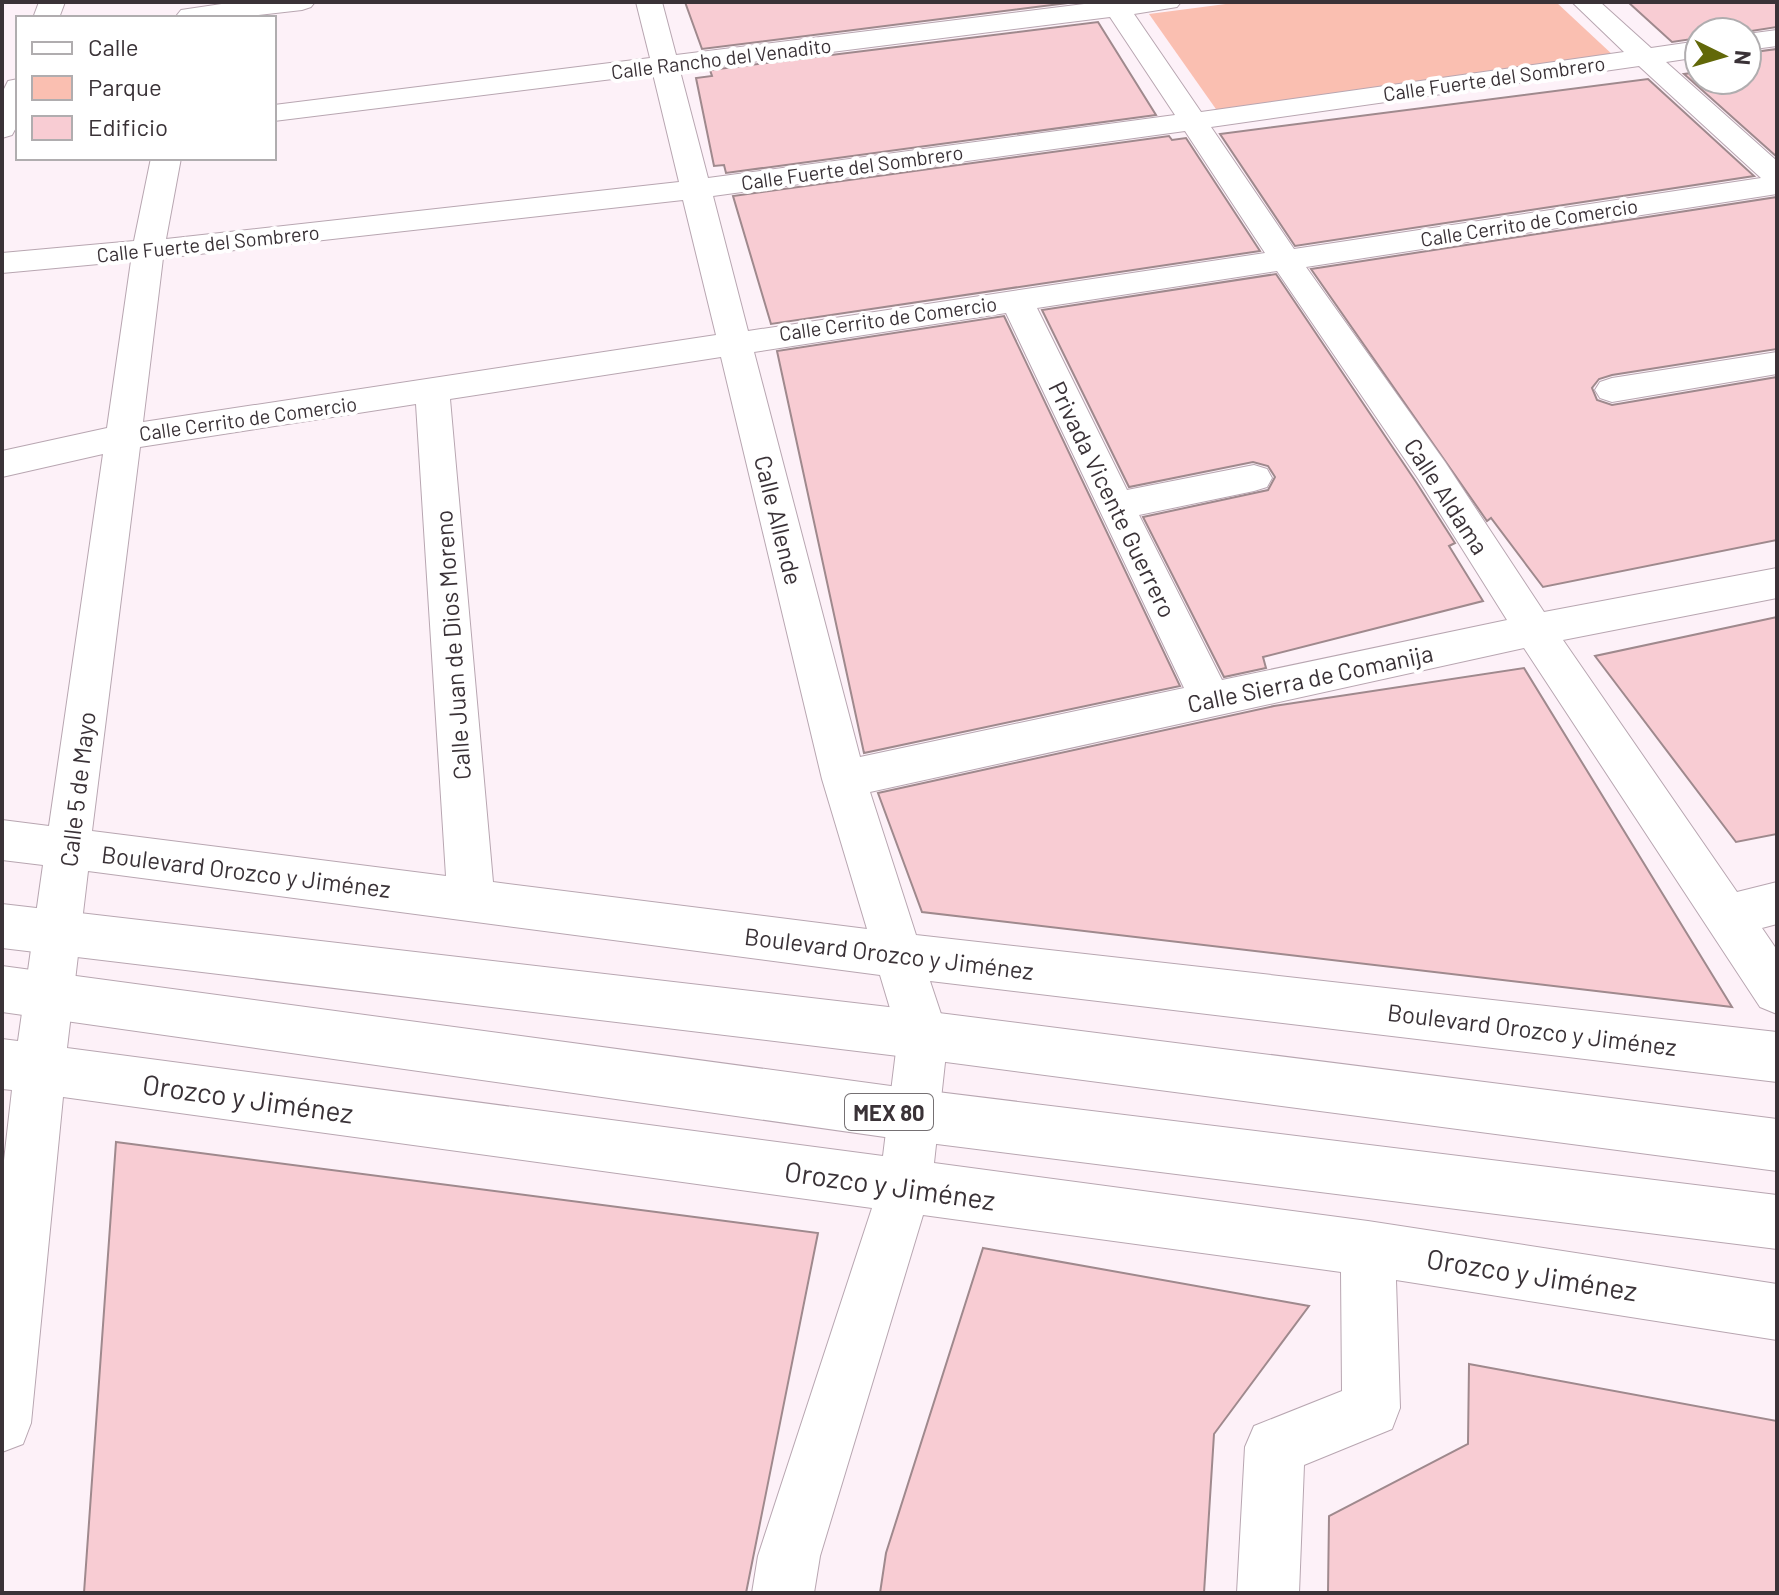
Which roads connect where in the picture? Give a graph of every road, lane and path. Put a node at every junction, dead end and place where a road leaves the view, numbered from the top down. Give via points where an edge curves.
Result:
1 (302, 2) edge
2 (649, 2) edge
3 (1168, 2) edge
4 (1585, 2) edge
5 (1115, 5) edge
6 (190, 12) edge
7 (1683, 51) edge
8 (1645, 56) junction
9 (664, 65) junction
10 (16, 92) edge
11 (276, 113) edge
12 (1192, 120) junction
13 (2, 129) edge
14 (166, 160) edge
15 (1777, 177) edge
16 (1777, 185) edge
17 (695, 189) junction
18 (148, 251) junction
19 (1285, 259) junction
20 (2, 263) edge
21 (1016, 299) junction
22 (734, 341) junction
23 (1777, 363) edge
24 (432, 390) junction
25 (1612, 390) dead end
26 (123, 437) junction
27 (2, 464) edge
28 (1254, 478) dead end
29 (1117, 506) junction
30 (1777, 583) edge
31 (1534, 630) junction
32 (1210, 699) junction
33 (844, 779) junction
34 (2, 840) edge
35 (69, 848) junction
36 (471, 900) junction
37 (1777, 903) edge
38 (1725, 916) junction
39 (2, 926) edge
40 (58, 934) junction
41 (899, 955) junction
42 (1777, 991) edge
43 (25, 992) edge
44 (923, 1035) junction
45 (1777, 1057) edge
46 (21, 1067) edge
47 (913, 1115) junction
48 (1777, 1145) edge
49 (905, 1188) junction
50 (1777, 1222) edge
51 (1368, 1248) junction
52 (1777, 1312) edge
53 (2, 1423) edge
54 (783, 1593) edge
55 (1268, 1593) edge

1 - 6 main road
2 - 9 main road, Calle Allende
3 - 5 main road, Calle Rancho del Venadito
4 - 8 main road
5 - 9 main road, Calle Rancho del Venadito
5 - 12 main road, Calle Aldama
7 - 8 main road, Calle Fuerte del Sombrero
8 - 12 main road, Calle Fuerte del Sombrero
8 - 15 main road
9 - 11 main road, Calle Rancho del Venadito
9 - 17 main road, Calle Allende
10 - 13 main road
12 - 17 main road, Calle Fuerte del Sombrero
12 - 19 main road, Calle Aldama
14 - 18 main road, Calle 5 de Mayo
16 - 19 main road, Calle Cerrito de Comercio
17 - 18 main road, Calle Fuerte del Sombrero
17 - 22 main road, Calle Allende
18 - 20 main road, Calle Fuerte del Sombrero
18 - 26 main road, Calle 5 de Mayo
19 - 21 main road, Calle Cerrito de Comercio
19 - 31 main road, Calle Aldama
21 - 22 main road, Calle Cerrito de Comercio
21 - 29 main road, Privada Vicente Guerrero
22 - 24 main road, Calle Cerrito de Comercio
22 - 33 main road, Calle Allende
23 - 25 main road
24 - 26 main road, Calle Cerrito de Comercio
24 - 36 main road, Calle Juan de Dios Moreno
26 - 27 main road, Calle Cerrito de Comercio
26 - 35 main road, Calle 5 de Mayo
28 - 29 main road
29 - 32 main road, Privada Vicente Guerrero
30 - 31 main road, Calle Sierra de Comanija
31 - 32 main road, Calle Sierra de Comanija
31 - 38 main road, Calle Aldama
32 - 33 main road, Calle Sierra de Comanija
33 - 41 main road, Calle Allende
34 - 35 main road, Boulevard Orozco y Jiménez
35 - 36 main road, Boulevard Orozco y Jiménez
35 - 40 main road, Calle 5 de Mayo
36 - 41 main road, Boulevard Orozco y Jiménez
37 - 38 main road
38 - 42 main road, Calle Aldama
39 - 40 main road
40 - 43 main road, Calle 5 de Mayo
40 - 44 main road
41 - 44 main road, Calle Allende
41 - 45 main road, Boulevard Orozco y Jiménez
43 - 46 main road, Calle 5 de Mayo
43 - 47 main road, MEX 80
44 - 47 main road
44 - 48 main road
46 - 49 main road, Orozco y Jiménez
46 - 53 main road, Calle 5 de Mayo
47 - 49 main road
47 - 50 main road, MEX 80
49 - 51 main road, Orozco y Jiménez
49 - 54 main road via 789,1556
51 - 52 main road, Orozco y Jiménez
51 - 55 main road via 1371,1408 1275,1447

